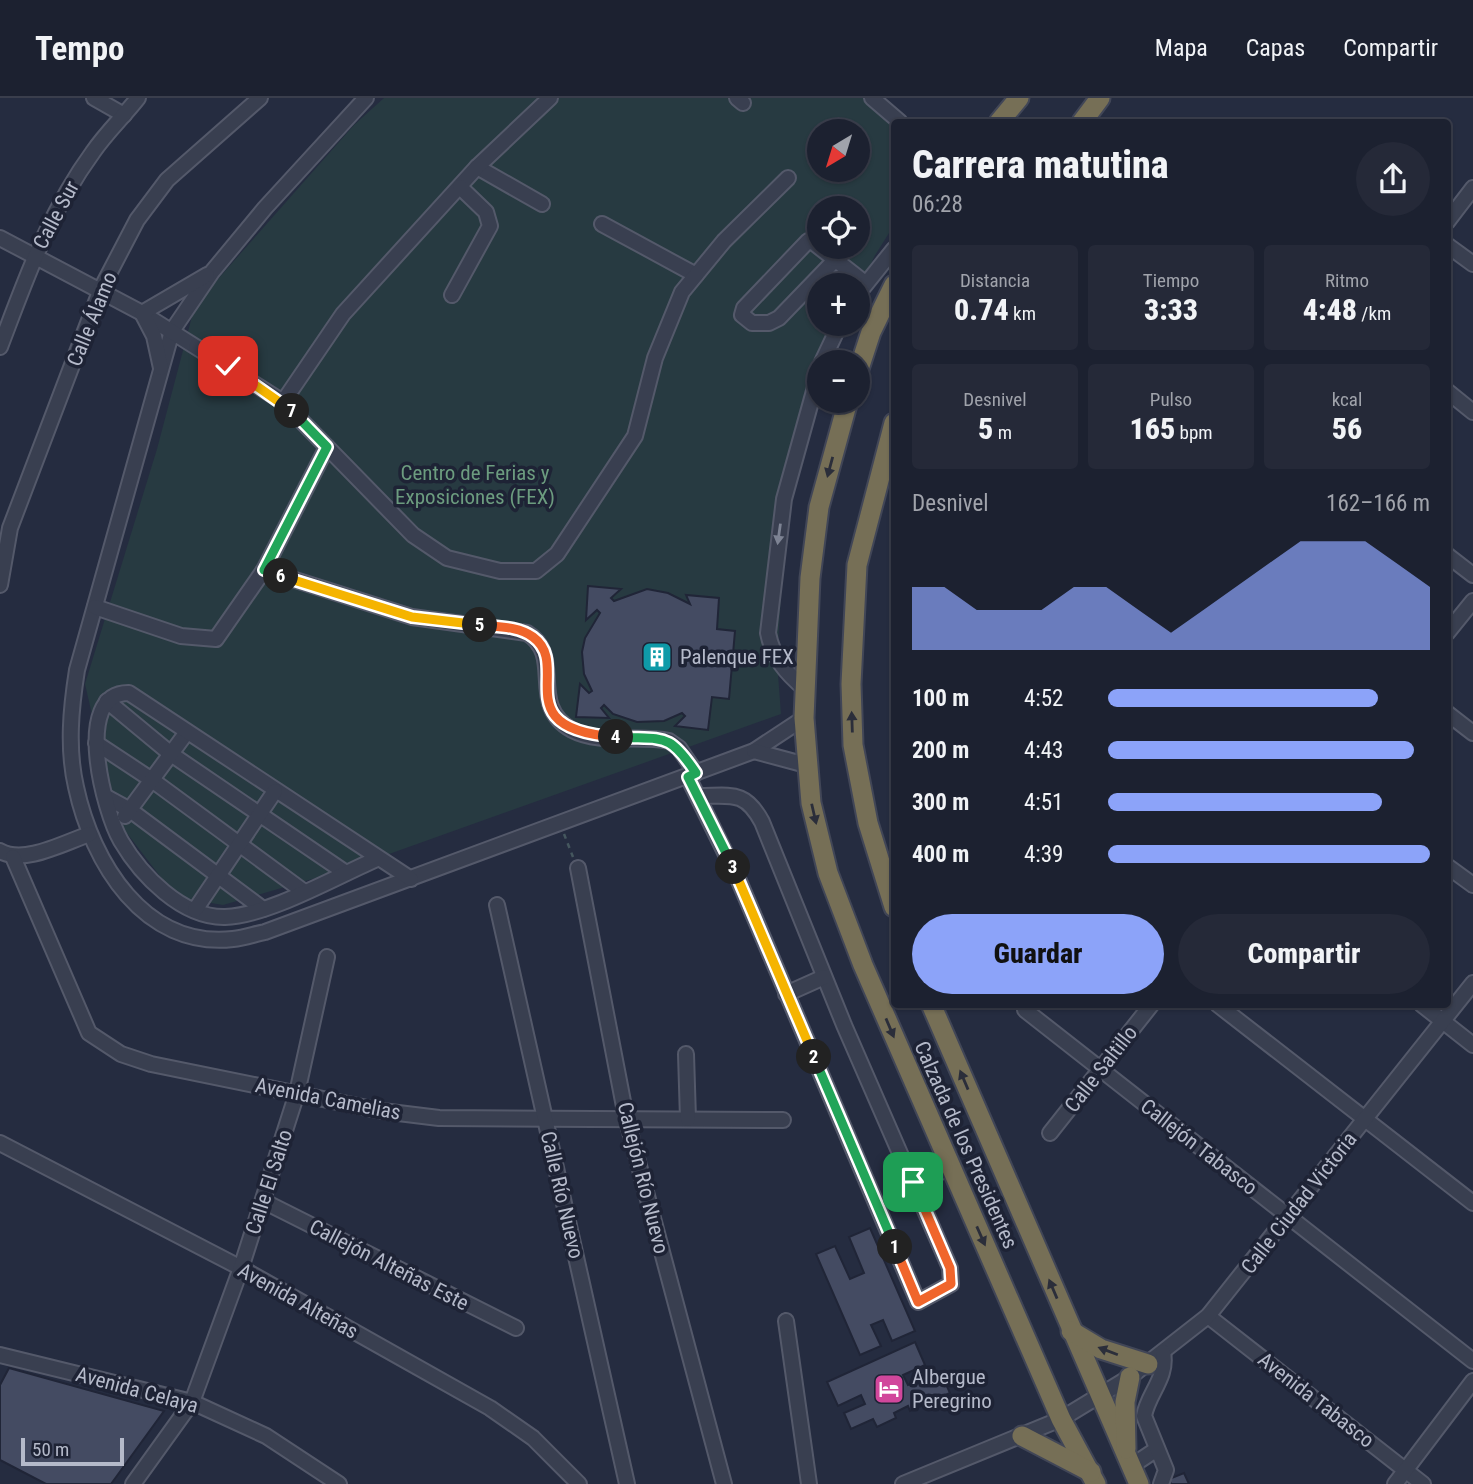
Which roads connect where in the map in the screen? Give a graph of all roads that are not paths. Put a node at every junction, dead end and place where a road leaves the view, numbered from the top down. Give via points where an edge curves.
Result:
1 (94, 98) edge
2 (138, 98) edge
3 (260, 98) edge
4 (366, 98) edge
5 (550, 98) edge
6 (872, 98) edge
7 (1019, 98) edge
8 (1100, 98) edge
9 (124, 116) junction
10 (896, 119) edge
11 (1002, 119) edge
12 (1084, 119) edge
13 (477, 167) junction
14 (788, 178) dead end
15 (460, 187) junction
16 (1473, 188) edge
17 (542, 204) dead end
18 (1451, 217) edge
19 (602, 224) dead end
20 (0, 238) edge
21 (1451, 248) edge
22 (891, 253) edge
23 (33, 258) junction
24 (835, 260) junction
25 (1473, 264) edge
26 (212, 272) junction
27 (847, 273) edge
28 (696, 275) junction
29 (870, 277) edge
30 (101, 289) junction
31 (891, 291) edge
32 (452, 295) dead end
33 (142, 313) junction
34 (172, 331) junction
35 (0, 347) edge
36 (865, 350) edge
37 (162, 369) junction
38 (1451, 394) edge
39 (283, 402) junction
40 (1473, 412) edge
41 (808, 413) edge
42 (845, 413) edge
43 (891, 435) edge
44 (327, 447) junction
45 (1451, 558) edge
46 (264, 570) junction
47 (1473, 575) edge
48 (0, 585) edge
49 (1473, 601) edge
50 (95, 607) junction
51 (1451, 628) edge
52 (805, 689) junction
53 (107, 701) junction
54 (1451, 716) edge
55 (804, 718) junction
56 (187, 732) junction
57 (1473, 733) edge
58 (96, 743) junction
59 (754, 751) junction
60 (171, 754) junction
61 (806, 765) junction
62 (692, 775) junction
63 (152, 780) junction
64 (275, 791) junction
65 (699, 796) junction
66 (106, 797) junction
67 (130, 810) junction
68 (259, 815) junction
69 (116, 828) junction
70 (90, 834) junction
71 (239, 845) junction
72 (3, 853) edge
73 (379, 858) junction
74 (578, 868) road end
75 (1451, 869) edge
76 (346, 873) junction
77 (218, 876) junction
78 (411, 879) junction
79 (1473, 885) edge
80 (303, 891) junction
81 (891, 897) edge
82 (497, 905) dead end
83 (263, 909) junction
84 (195, 910) junction
85 (327, 957) dead end
86 (824, 976) junction
87 (1473, 983) edge
88 (786, 994) junction
89 (933, 1008) edge
90 (1149, 1008) edge
91 (1222, 1008) edge
92 (1426, 1008) edge
93 (1025, 1010) dead end
94 (1443, 1021) junction
95 (1473, 1045) edge
96 (686, 1054) dead end
97 (1100, 1070) junction
98 (297, 1093) junction
99 (545, 1117) junction
100 (626, 1117) junction
101 (1367, 1118) junction
102 (688, 1119) junction
103 (783, 1120) dead end
104 (1050, 1133) dead end
105 (0, 1143) edge
106 (951, 1168) junction
107 (913, 1182) junction
108 (263, 1201) junction
109 (1473, 1203) edge
110 (1290, 1217) junction
111 (241, 1268) junction
112 (1208, 1316) junction
113 (786, 1321) dead end
114 (516, 1328) dead end
115 (1071, 1331) junction
116 (0, 1355) edge
117 (1156, 1358) junction
118 (1473, 1361) edge
119 (1130, 1377) junction
120 (1473, 1381) edge
121 (1099, 1397) junction
122 (192, 1402) junction
123 (1061, 1419) junction
124 (1022, 1436) junction
125 (1157, 1449) junction
126 (1131, 1468) edge
127 (1405, 1470) junction
128 (1093, 1478) edge
129 (133, 1484) edge
130 (339, 1484) edge
131 (579, 1484) edge
132 (627, 1484) edge
133 (724, 1484) edge
134 (809, 1484) edge
135 (903, 1484) edge
136 (1161, 1484) edge
137 (1395, 1484) edge
138 (1423, 1484) edge

1 - 9 street
2 - 9 street, Calle Sur
3 - 30 street, Calle Álamo via 151,198
4 - 26 street
5 - 13 street
6 - 10 street
7 - 11 highway
8 - 12 highway
9 - 23 street, Calle Sur via 78,174
13 - 15 street
13 - 17 street
14 - 28 street
15 - 32 street via 486,212 490,226
15 - 39 street via 342,314
16 - 18 street
19 - 28 street
20 - 23 street
21 - 25 street
22 - 29 street
23 - 30 street
23 - 35 street, Calle Sur
24 - 24 street via 769,323 752,323 742,315 803,243 814,243
24 - 27 street
26 - 33 street
26 - 34 street
28 - 44 street via 682,292 664,334 635,436 557,554 536,572 500,571 447,558 413,535
30 - 33 street
30 - 48 street, Calle Álamo via 10,528
31 - 36 highway
33 - 34 street
33 - 37 street via 154,336
34 - 37 street
34 - 39 street
37 - 50 street
38 - 40 street
39 - 44 street
41 -> 52 street via 784,499 768,633 781,666
42 -> 52 highway, Calzada de los Presidentes via 819,507 810,578
81 -> 43 highway via 868,823 853,745 851,684 857,565
44 - 46 street
45 - 47 street
46 - 50 street via 211,641 181,636
46 - 62 street via 412,617 527,633 540,643 545,655 548,705 572,730 669,741 679,748
49 - 51 street
50 - 70 street via 71,706 75,786
52 - 55 highway, Calzada de los Presidentes
53 - 56 street via 129,693
53 - 58 street via 96,726
53 - 60 street
54 - 57 street
55 - 59 street
55 - 61 highway, Calzada de los Presidentes
56 - 60 street
56 - 64 street
58 - 63 street
58 - 66 street
59 - 61 street
59 - 62 street
60 - 63 street
60 - 68 street
61 -> 106 highway, Calzada de los Presidentes via 828,873
62 - 65 street
62 - 78 street
63 - 67 street
63 - 71 street
64 - 68 street
64 - 73 street
65 - 86 street via 738,796 755,808
65 - 88 street
66 - 67 street
66 - 69 street
67 - 69 street
67 - 77 street
68 - 71 street
68 - 76 street
69 - 84 street via 144,871 166,893
70 - 72 street
70 - 78 street via 117,886 137,908 163,925 197,937 232,939 265,932
71 - 77 street
71 - 80 street
72 - 98 street, Avenida Camelias via 81,1018 95,1038 121,1054 152,1064
73 - 76 street
73 - 78 street
74 - 100 street, Callejón Río Nuevo
75 - 79 street
76 - 80 street
77 - 83 street
77 - 84 street
80 - 83 street
82 - 99 street, Calle Río Nuevo
83 - 84 street via 225,917
85 - 98 street, Calle El Salto
86 - 88 street
86 - 107 street
87 - 94 street, Calle Ciudad Victoria
88 - 107 street via 918,1302 951,1284 952,1276
115 -> 89 highway, Calzada de los Presidentes
90 - 97 street, Calle Saltillo
91 - 101 street
92 - 94 street
93 - 97 street, Callejón Tabasco
94 - 95 street
94 - 101 street, Calle Ciudad Victoria
96 - 102 street
97 - 104 street, Calle Saltillo
97 - 110 street, Callejón Tabasco
98 - 99 street, Avenida Camelias via 439,1118
98 - 108 street, Calle El Salto
99 - 100 street, Avenida Camelias
99 - 132 street, Calle Río Nuevo
100 - 102 street, Avenida Camelias
100 - 133 street, Callejón Río Nuevo
101 - 109 street
101 - 110 street, Calle Ciudad Victoria
102 - 103 street, Avenida Camelias
105 - 111 street, Avenida Alteñas
106 - 107 street
106 -> 123 highway, Calzada de los Presidentes
108 - 111 street, Calle El Salto
108 - 114 street, Callejón Alteñas Este
110 - 112 street, Calle Ciudad Victoria
110 - 118 street, Callejón Tabasco
111 - 122 street, Calle El Salto
111 - 131 street, Avenida Alteñas via 490,1408 533,1438
112 - 117 street, Calle Ciudad Victoria
112 - 127 street, Avenida Tabasco
113 - 134 street
117 -> 115 highway via 1101,1349
115 - 121 highway, Calzada de los Presidentes
116 - 122 street, Avenida Celaya
117 - 119 street, Calle Ciudad Victoria
117 - 125 street via 1162,1376 1144,1416
119 - 121 street, Calle Ciudad Victoria
119 - 126 highway via 1125,1402
120 - 127 street
121 - 123 street, Calle Ciudad Victoria
121 - 126 highway, Calzada de los Presidentes
122 - 129 street, Calle El Salto
122 - 130 street, Avenida Celaya via 266,1436
123 - 124 street, Calle Ciudad Victoria
123 - 128 highway, Calzada de los Presidentes
124 - 128 highway
124 - 135 street, Calle Ciudad Victoria
125 - 126 street
125 - 136 street via 1167,1470
127 - 137 street
127 - 138 street, Avenida Tabasco

